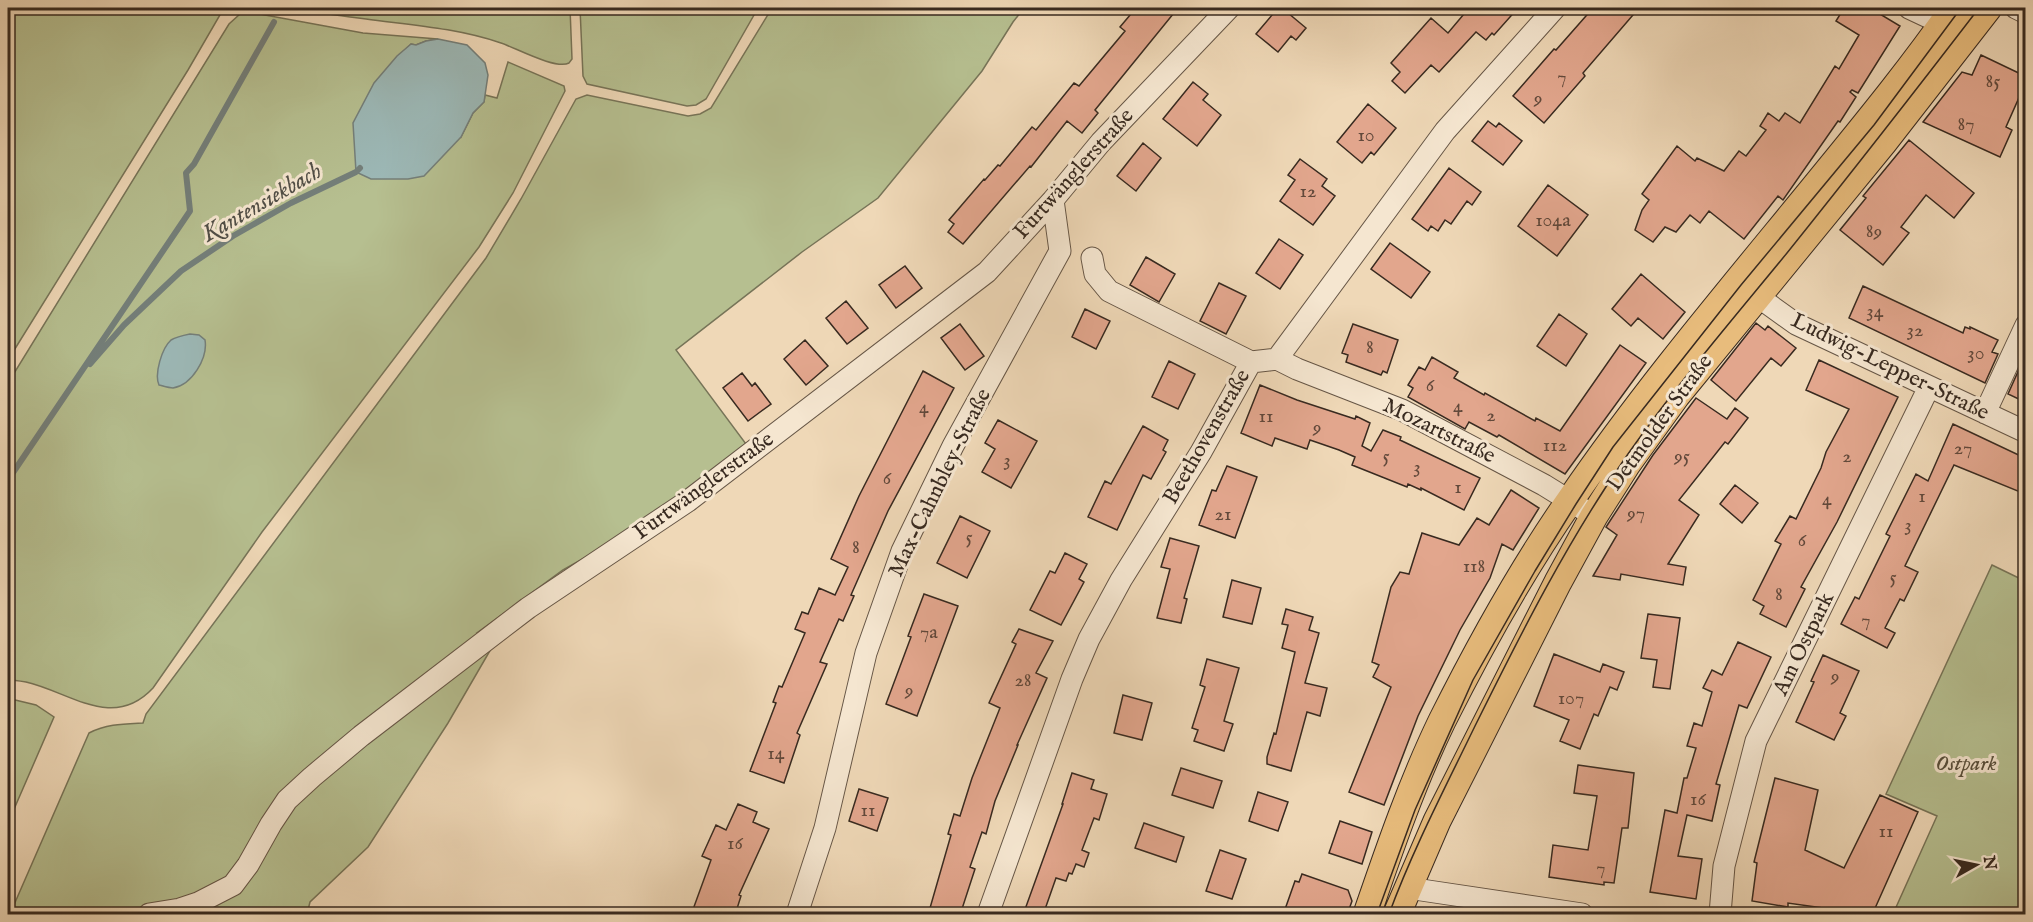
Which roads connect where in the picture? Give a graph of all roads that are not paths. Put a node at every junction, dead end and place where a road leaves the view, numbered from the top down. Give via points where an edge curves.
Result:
1 (1229, 8) edge
2 (1555, 8) edge
3 (1909, 8) edge
4 (1988, 8) edge
5 (2016, 8) edge
6 (2025, 13) edge
7 (1949, 16) edge
8 (1053, 200) junction
9 (1092, 258) dead end
10 (1757, 296) junction
11 (2025, 325) edge
12 (1277, 359) junction
13 (1251, 362) junction
14 (1929, 387) junction
15 (1985, 413) junction
16 (2025, 432) edge
17 (1570, 500) junction
18 (1594, 516) junction
19 (1380, 876) junction
20 (1408, 888) junction
21 (148, 915) edge
22 (797, 915) edge
23 (988, 915) edge
24 (1366, 915) edge
25 (1397, 915) edge
26 (1582, 915) edge
27 (1720, 915) edge

1 - 8 street, Furtwänglerstraße via 1101,142
2 - 12 street, Beethovenstraße via 1445,131
3 - 7 street
4 - 10 main road, Detmolder Straße
5 - 6 street
7 - 17 main road, Detmolder Straße via 1658,381
8 - 21 street, Furtwänglerstraße via 987,272 688,501 528,608 361,736 282,808 233,885 198,903
8 - 22 street, Max-Cahnbley-Straße via 1059,251 953,446 902,551 866,653 825,828
9 - 13 street via 1095,274 1109,291
10 - 14 street, Ludwig-Lepper-Straße via 1796,324
10 - 18 main road, Detmolder Straße via 1676,396
11 - 15 street
12 - 13 street, Beethovenstraße
12 - 17 street, Mozartstraße via 1402,410
13 - 23 street, Beethovenstraße via 1089,639
14 - 15 street, Ludwig-Lepper-Straße
14 - 27 street, Am Ostpark via 1756,741 1724,866
15 - 16 street, Ludwig-Lepper-Straße
17 - 18 street, Mozartstraße
17 - 19 main road, Detmolder Straße via 1485,640 1442,722
18 - 20 main road, Detmolder Straße via 1421,855
19 - 20 main road
19 - 24 main road, Detmolder Straße
20 - 25 main road, Detmolder Straße
20 - 26 street

